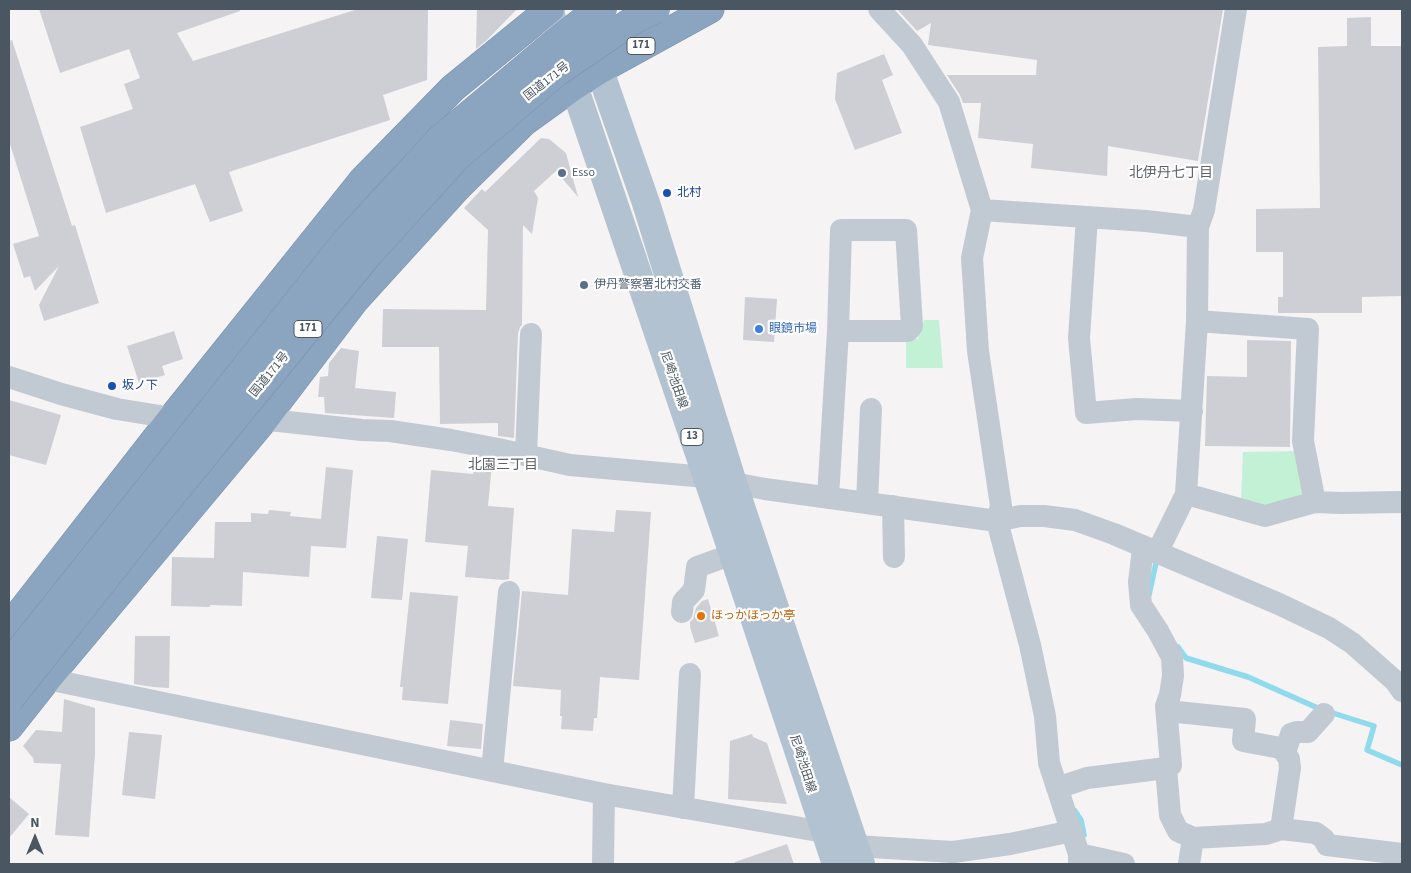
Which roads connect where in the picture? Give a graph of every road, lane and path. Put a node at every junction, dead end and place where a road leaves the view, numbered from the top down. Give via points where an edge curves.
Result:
1 (550, 9) edge
2 (579, 9) edge
3 (603, 9) edge
4 (656, 9) edge
5 (710, 9) edge
6 (879, 9) edge
7 (1236, 9) edge
8 (599, 70) junction
9 (574, 86) junction
10 (982, 210) junction
11 (1087, 217) junction
12 (1198, 227) junction
13 (1197, 322) junction
14 (838, 331) junction
15 (534, 346) dead end
16 (9, 377) edge
17 (870, 409) dead end
18 (1192, 411) junction
19 (172, 418) junction
20 (263, 421) junction
21 (526, 456) junction
22 (706, 477) junction
23 (734, 483) junction
24 (1186, 494) junction
25 (828, 497) junction
26 (1315, 502) junction
27 (1402, 502) edge
28 (868, 503) junction
29 (893, 506) junction
30 (996, 521) junction
31 (1151, 550) junction
32 (733, 554) junction
33 (894, 558) dead end
34 (509, 592) dead end
35 (682, 612) dead end
36 (9, 627) edge
37 (9, 664) edge
38 (690, 674) dead end
39 (47, 679) junction
40 (1400, 683) edge
41 (9, 700) edge
42 (1166, 706) junction
43 (1324, 714) dead end
44 (9, 727) edge
45 (1286, 749) junction
46 (1166, 768) junction
47 (492, 771) junction
48 (1057, 788) junction
49 (604, 794) junction
50 (683, 808) junction
51 (1281, 829) junction
52 (1072, 831) junction
53 (824, 832) junction
54 (1193, 838) junction
55 (1402, 854) edge
56 (1326, 855) edge
57 (850, 858) edge
58 (1079, 859) edge
59 (603, 864) edge
60 (1124, 864) edge
61 (1189, 864) edge

1 - 9 main road, 尼崎池田線 / 13
1 - 19 highway via 453,88 362,181
2 - 8 main road, 尼崎池田線 / 13
3 - 37 highway, 国道171号 / 171, bridge via 552,45 440,139 346,241
4 - 41 highway, 国道171号 / 171, bridge via 635,19 556,73 451,163 367,256
5 - 8 highway, 171
6 - 10 street via 912,45 948,102
7 - 12 street via 1204,210
8 - 9 highway, 171
8 - 23 main road, 尼崎池田線 / 13 via 646,203
9 - 20 highway, 171 via 524,122 457,188 355,300
9 - 22 main road, 尼崎池田線 / 13
10 - 11 street
10 - 30 street via 972,258 978,351 1001,506
11 - 12 street
11 - 18 street via 1079,338 1086,413 1137,409
12 - 13 street
13 - 18 street
13 - 26 street via 1308,329 1303,441
14 - 14 street via 908,331 912,326 906,230 841,230
14 - 25 street
15 - 21 street
16 - 19 street via 117,409
17 - 28 street
18 - 24 street
19 - 20 street
19 - 36 highway
20 - 21 street via 390,431
20 - 39 highway, 171
21 - 22 street via 570,465
22 - 23 street
22 - 32 main road, 尼崎池田線 / 13
23 - 25 street
23 - 57 main road, 尼崎池田線 / 13
24 - 26 street via 1265,516
24 - 31 street
25 - 28 street
26 - 27 street
28 - 29 street
29 - 30 street
29 - 33 street
30 - 31 street via 1020,516 1075,520
30 - 48 street via 1030,644
31 - 40 street via 1329,628
31 - 42 street via 1142,556 1141,605 1172,657 1173,676
32 - 35 street via 697,567 694,590 683,602
32 - 53 main road, 尼崎池田線 / 13
34 - 47 street
38 - 50 street via 697,722
39 - 44 highway, 171
39 - 47 street
42 - 45 street via 1177,712 1245,719 1243,741
42 - 46 street via 1171,765
43 - 45 street via 1308,732 1291,734
45 - 51 street via 1290,768
46 - 48 street via 1087,778
46 - 54 street via 1170,815 1178,831
47 - 49 street
48 - 52 street
49 - 50 street
49 - 59 street
50 - 53 street
51 - 54 street via 1266,834
51 - 56 street via 1316,833 1324,839
52 - 57 street via 953,852
52 - 58 street
53 - 57 main road, 尼崎池田線 / 13
54 - 61 street
55 - 56 street
58 - 60 street

